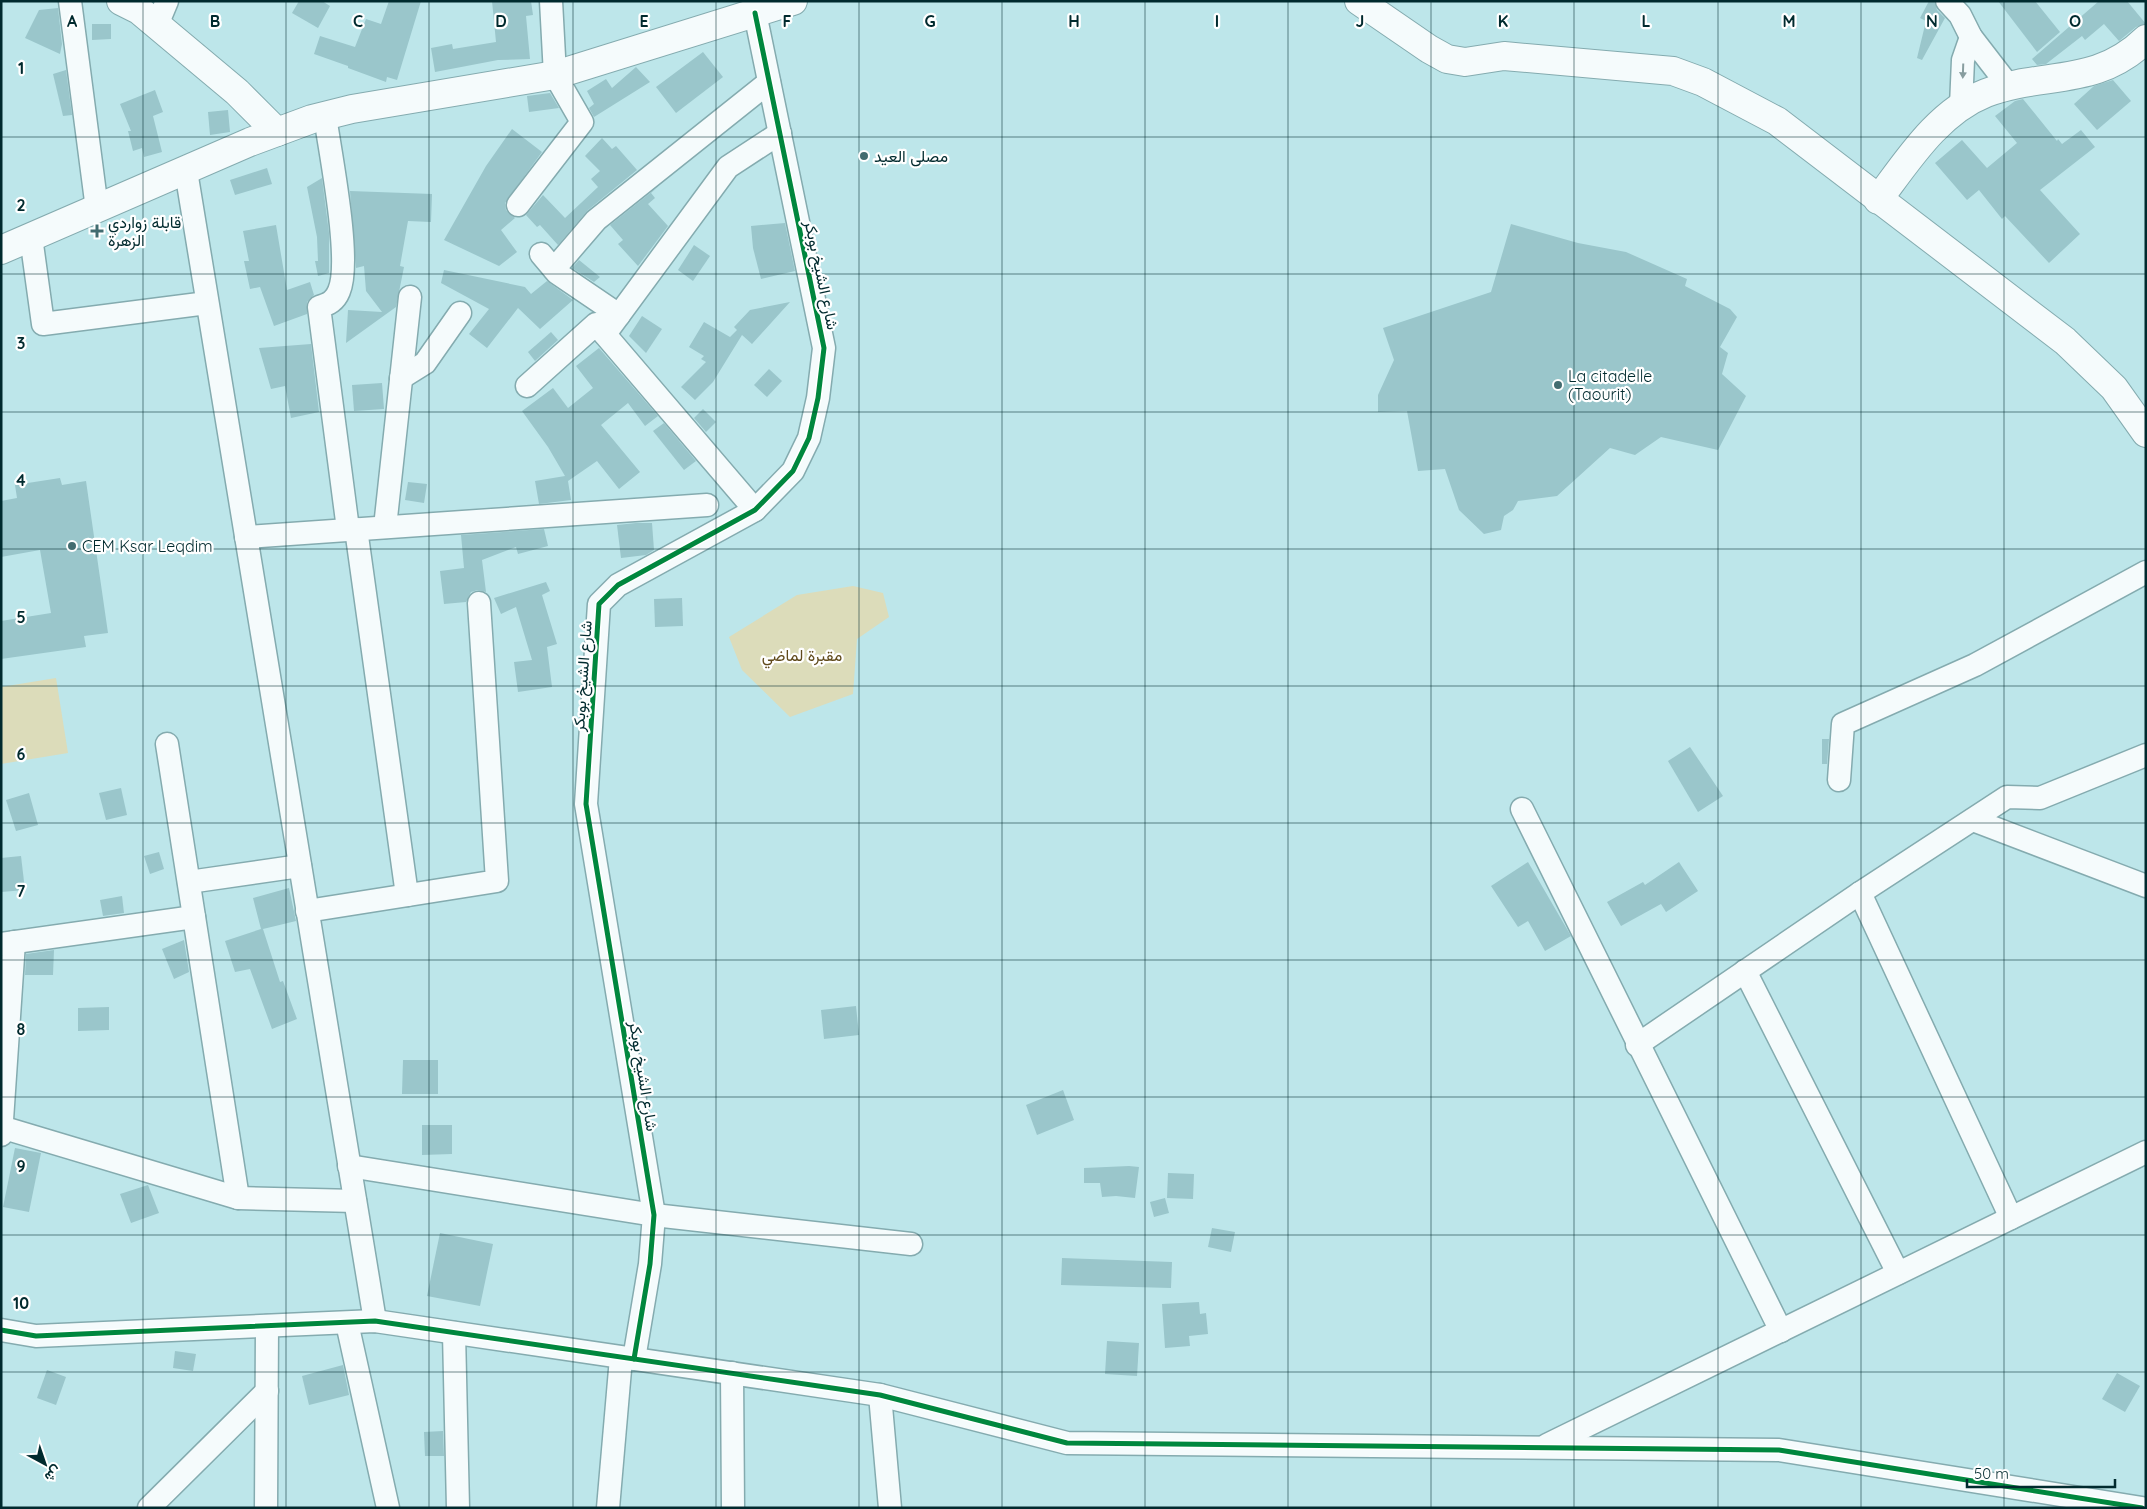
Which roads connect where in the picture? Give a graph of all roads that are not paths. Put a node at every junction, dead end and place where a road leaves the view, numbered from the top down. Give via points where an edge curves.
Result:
1 (70, 1) edge
2 (121, 1) edge
3 (551, 1) edge
4 (793, 1) edge
5 (1359, 1) edge
6 (1946, 1) edge
7 (761, 8) edge
8 (162, 13) edge
9 (1971, 37) junction
10 (2146, 39) edge
11 (554, 75) junction
12 (769, 82) junction
13 (2008, 85) junction
14 (1961, 106) junction
15 (325, 116) junction
16 (277, 132) junction
17 (780, 133) junction
18 (186, 170) junction
19 (1878, 200) junction
20 (518, 205) dead end
21 (97, 209) junction
22 (31, 237) junction
23 (1, 250) edge
24 (410, 297) dead end
25 (207, 303) junction
26 (460, 313) dead end
27 (619, 315) junction
28 (605, 334) junction
29 (401, 378) junction
30 (527, 386) dead end
31 (2146, 433) edge
32 (707, 504) dead end
33 (756, 510) junction
34 (385, 527) junction
35 (352, 529) junction
36 (246, 537) junction
37 (2146, 572) edge
38 (479, 603) dead end
39 (167, 744) dead end
40 (2146, 755) edge
41 (1840, 780) dead end
42 (1522, 809) dead end
43 (1972, 820) junction
44 (300, 866) junction
45 (189, 882) junction
46 (2146, 886) edge
47 (1860, 893) junction
48 (406, 895) junction
49 (307, 911) junction
50 (194, 917) junction
51 (8, 943) edge
52 (1745, 971) junction
53 (1637, 1045) junction
54 (2, 1130) edge
55 (2146, 1152) edge
56 (349, 1166) junction
57 (238, 1198) junction
58 (355, 1202) junction
59 (654, 1215) junction
60 (2011, 1218) junction
61 (911, 1244) dead end
62 (1898, 1273) junction
63 (347, 1322) junction
64 (375, 1322) junction
65 (267, 1326) junction
66 (1, 1330) edge
67 (1781, 1330) junction
68 (454, 1333) junction
69 (628, 1358) junction
70 (732, 1373) junction
71 (267, 1391) junction
72 (880, 1395) junction
73 (1541, 1448) junction
74 (149, 1508) edge
75 (266, 1508) edge
76 (388, 1508) edge
77 (458, 1508) edge
78 (608, 1508) edge
79 (733, 1508) edge
80 (890, 1508) edge
81 (2142, 1508) edge

1 - 21 street
2 - 8 street via 139,10
3 - 11 street
4 - 7 street
5 - 19 street via 1448,59 1465,62 1504,56 1629,67 1673,71 1703,82 1777,121
6 - 9 street via 1960,15
7 - 11 street
7 - 12 street, شارع الشيخ بوبكر
8 - 16 street
9 - 13 street
9 -> 14 street via 1963,60
10 - 13 street via 2134,51 2110,64 2073,77
11 - 15 street
11 - 20 street via 582,122
12 - 17 street, شارع الشيخ بوبكر
12 - 27 street via 547,262
13 - 14 street
14 - 19 street via 1950,112
15 - 16 street
15 - 35 street via 343,264 340,290 332,302 319,307
16 - 18 street
17 - 27 street via 728,167
17 - 33 street, شارع الشيخ بوبكر via 824,348 809,438 793,470
18 - 21 street
18 - 25 street
19 - 31 street via 2065,341 2114,388
21 - 22 street
22 - 23 street
22 - 25 street via 43,324
24 - 29 street
25 - 36 street
26 - 29 street via 425,363
27 - 28 street
28 - 30 street via 596,324
28 - 33 street
29 - 34 street
32 - 34 street
33 - 59 street, شارع الشيخ بوبكر via 618,585 599,604 586,804
34 - 35 street
35 - 36 street
35 - 48 street
36 - 44 street
37 - 41 street via 1975,665 1843,724
38 - 48 street via 497,881
39 - 45 street
40 - 43 street via 2040,798 2007,797
42 - 53 street
43 - 46 street
43 - 47 street
44 - 45 street
44 - 49 street
45 - 50 street
47 - 52 street
47 - 60 street
48 - 49 street
49 - 56 street
50 - 51 street
50 - 57 street
51 - 54 street
52 - 53 street
52 - 62 street
53 - 67 street
54 - 57 street
55 - 60 street
56 - 58 street
56 - 59 street
57 - 58 street
58 - 64 street
59 - 61 street
59 - 69 street, شارع الشيخ بوبكر via 650,1264
60 - 62 street
62 - 67 street
63 - 64 street
63 - 65 street
63 - 76 street
64 - 68 street
65 - 66 street via 36,1336
65 - 71 street
67 - 73 street
68 - 69 street
68 - 77 street
69 - 70 street
69 - 78 street, شارع الشيخ بوبكر
70 - 72 street
70 - 79 street
71 - 74 street
71 - 75 street
72 - 73 street via 1067,1443
72 - 80 street
73 - 81 street via 1778,1450

